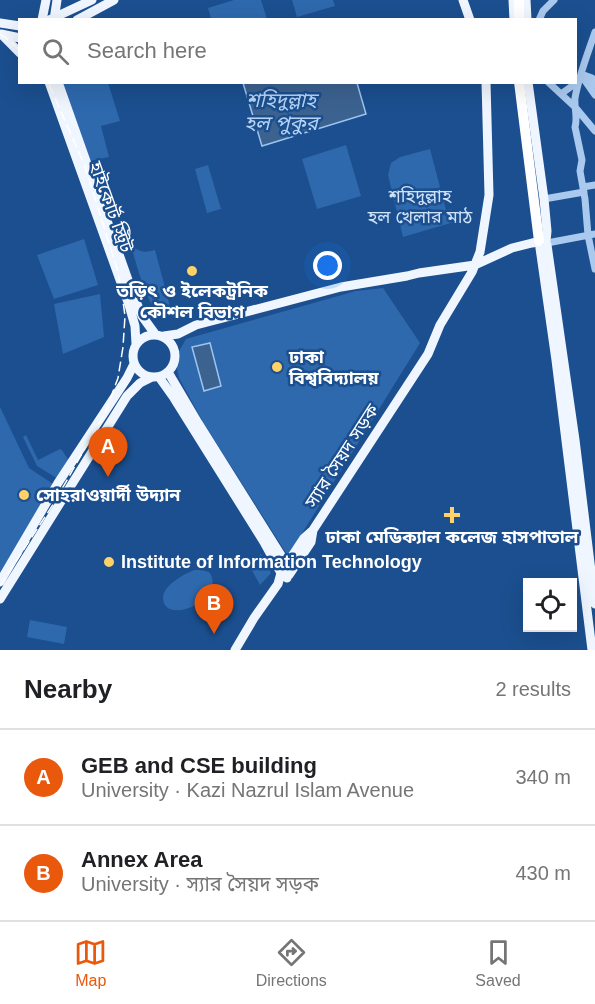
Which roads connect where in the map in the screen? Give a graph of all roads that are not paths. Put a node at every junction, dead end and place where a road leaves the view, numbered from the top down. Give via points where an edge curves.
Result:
1 (46, 0) edge
2 (57, 0) edge
3 (92, 0) edge
4 (114, 0) edge
5 (463, 0) edge
6 (513, 0) edge
7 (523, 0) edge
8 (554, 0) edge
9 (42, 18) edge
10 (52, 18) edge
11 (54, 18) edge
12 (81, 18) edge
13 (469, 18) edge
14 (520, 18) edge
15 (521, 18) edge
16 (540, 18) edge
17 (0, 22) edge
18 (18, 26) edge
19 (595, 32) edge
20 (1, 34) edge
21 (18, 38) edge
22 (18, 51) edge
23 (591, 54) edge
24 (581, 76) junction
25 (577, 80) edge
26 (51, 84) edge
27 (486, 84) edge
28 (519, 84) edge
29 (526, 84) edge
30 (526, 84) edge
31 (550, 84) edge
32 (572, 84) edge
33 (595, 85) edge
34 (561, 94) junction
35 (595, 94) edge
36 (574, 107) junction
37 (594, 127) edge
38 (595, 184) edge
39 (583, 189) junction
40 (544, 199) junction
41 (592, 235) edge
42 (542, 243) junction
43 (477, 267) junction
44 (595, 268) edge
45 (178, 334) junction
46 (159, 335) junction
47 (136, 344) junction
48 (173, 345) junction
49 (134, 364) junction
50 (160, 375) junction
51 (287, 572) junction
52 (0, 582) edge
53 (0, 597) edge
54 (595, 604) edge
55 (235, 650) edge
56 (592, 650) edge

1 - 9 main road
2 - 10 main road
3 - 11 main road
4 - 12 main road
5 - 13 main road
6 - 14 main road
7 - 15 highway
8 - 16 street
17 - 18 main road
19 - 23 street
20 - 21 main road
20 - 22 main road
23 - 24 street
24 - 25 street
24 - 33 street via 592,78
24 - 35 street
24 - 36 street
26 - 46 main road, হাইকোর্ট স্ট্রিট via 142,316
26 - 47 main road, হাইকোর্ট স্ট্রিট via 129,305
27 - 43 main road, স্যার সৈয়দ সড়ক via 489,195
28 - 42 highway
29 - 42 highway
30 - 40 main road
31 - 34 street
32 - 34 street
34 - 36 street
36 - 37 street
36 - 39 street
38 - 39 street
39 - 40 street
39 - 41 street
40 - 42 main road via 548,231
41 - 42 street
41 - 44 street
42 - 43 main road
42 - 54 main road via 575,440
42 - 56 main road
43 - 45 main road via 341,287 196,325
43 - 51 main road, স্যার সৈয়দ সড়ক via 440,325 428,354 304,538
45 - 46 main road
45 - 48 main road
46 - 47 main road via 148,335
46 - 48 main road
47 - 49 main road
48 - 50 main road via 174,362
49 - 50 main road via 144,375
49 - 52 main road
50 - 51 main road via 198,423
50 - 53 main road via 140,383 127,396
51 - 55 main road, স্যার সৈয়দ সড়ক

